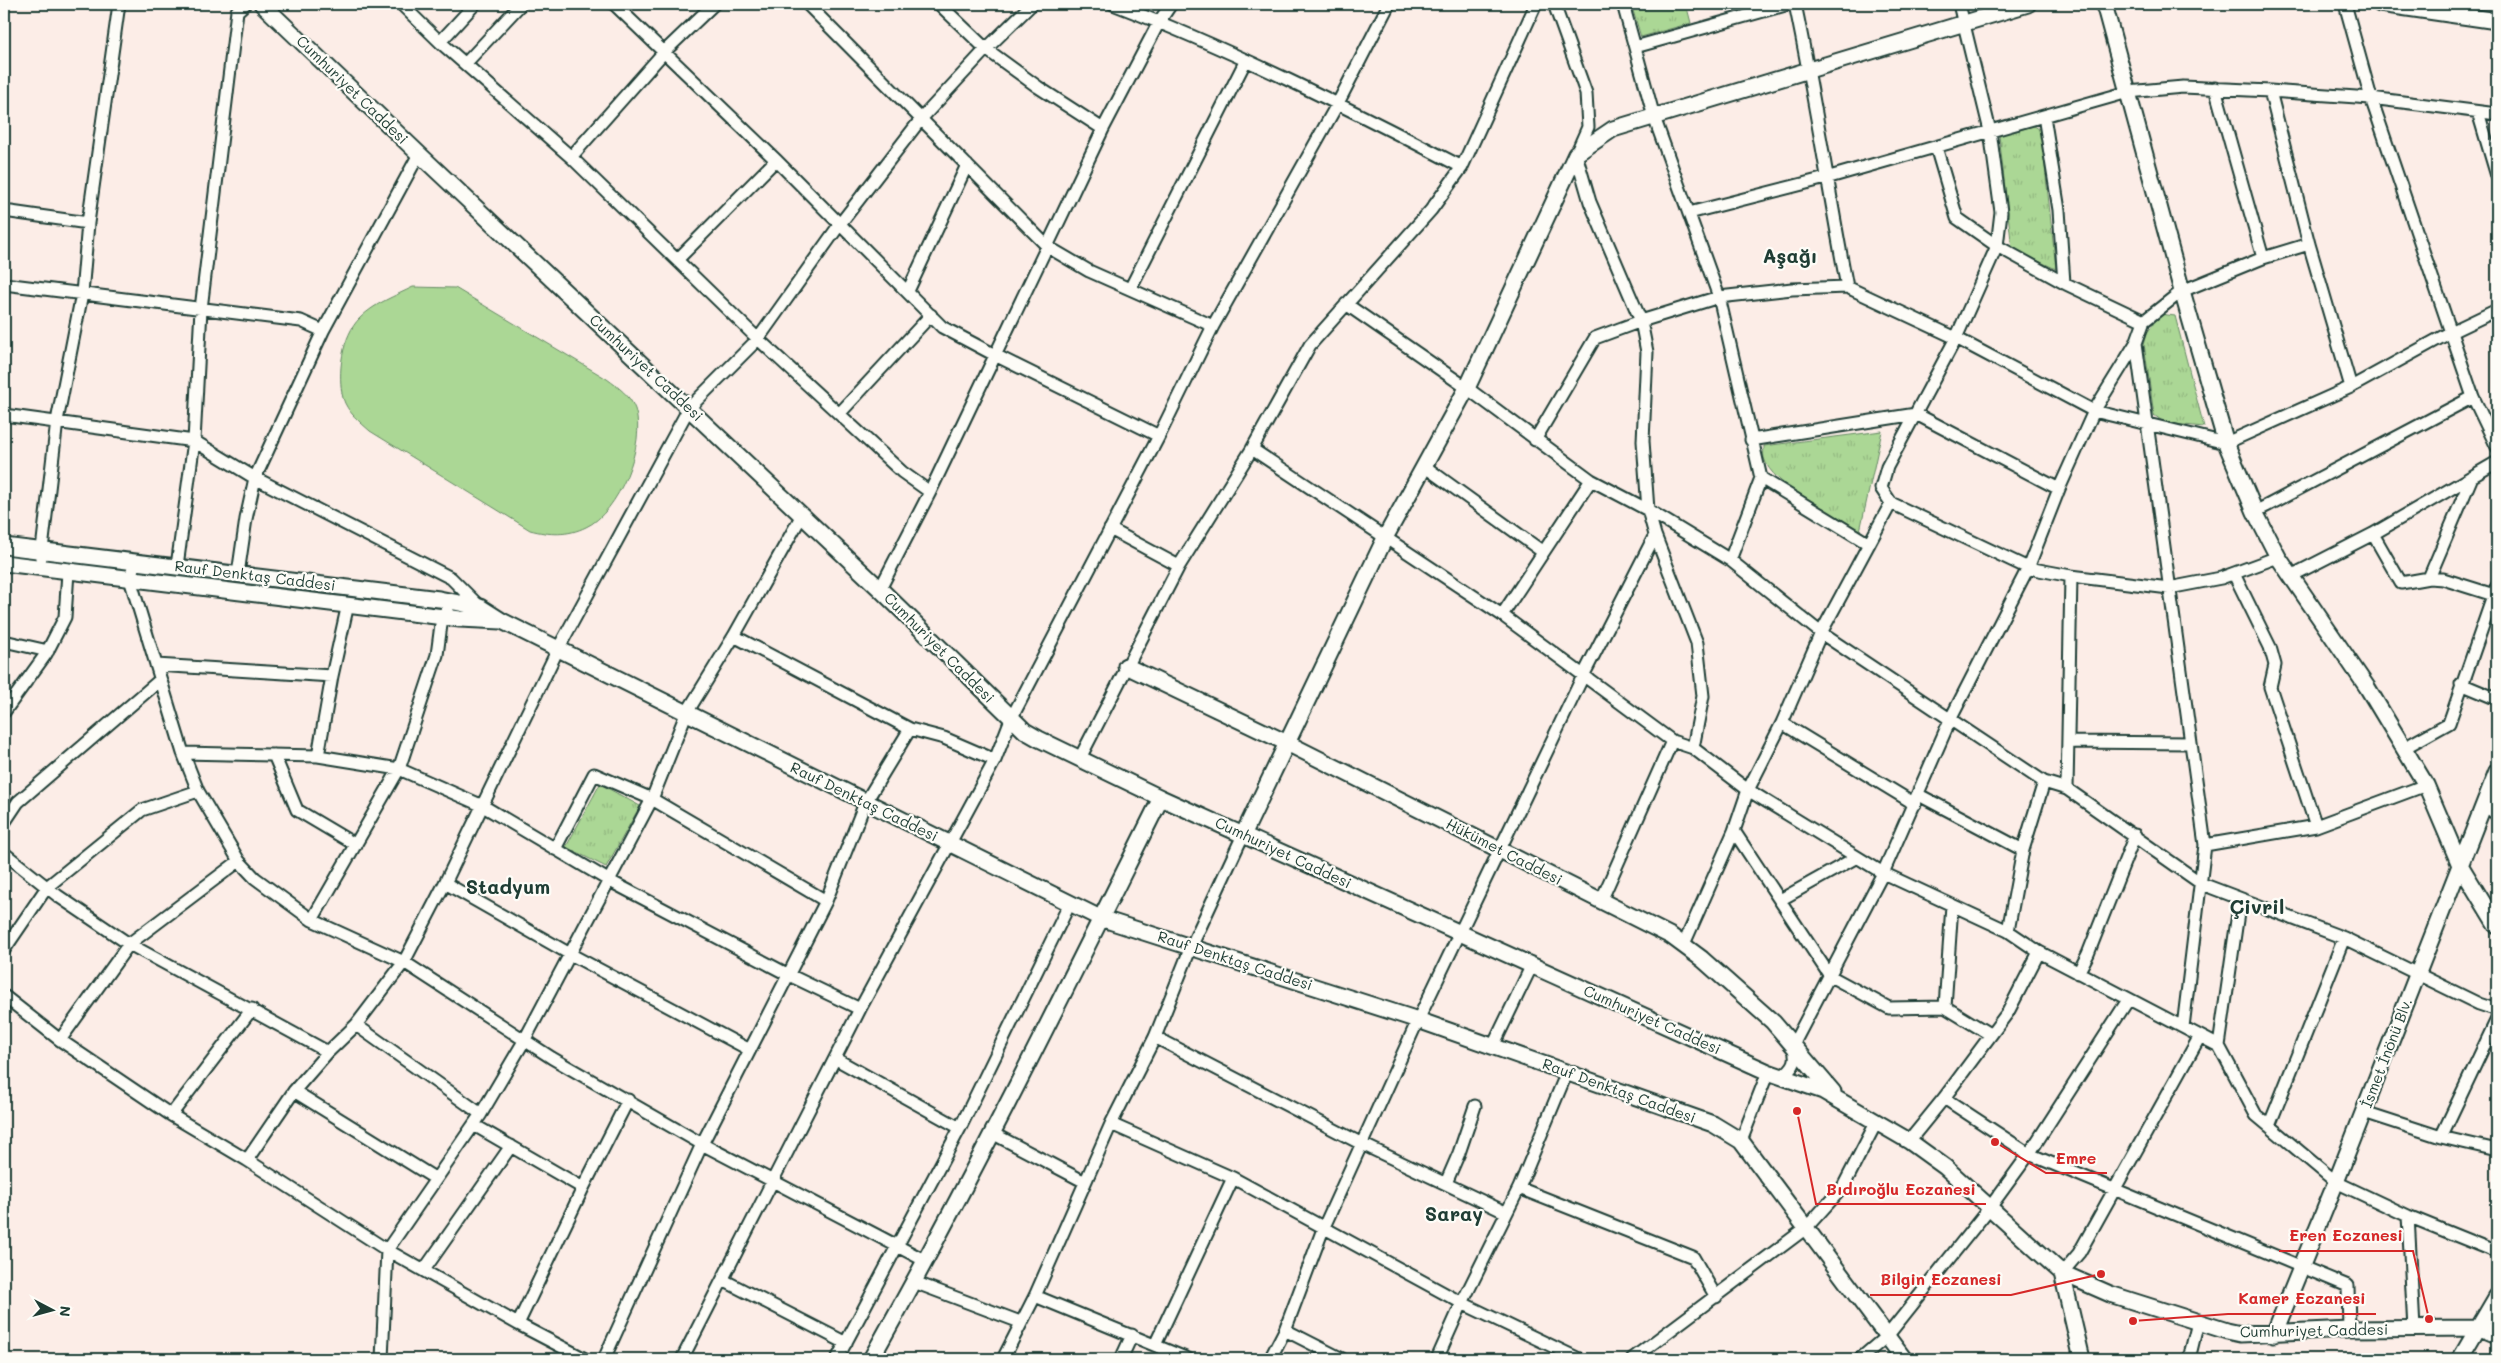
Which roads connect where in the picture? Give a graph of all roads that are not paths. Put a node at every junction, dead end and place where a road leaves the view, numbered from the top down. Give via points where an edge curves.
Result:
1 (119, 4) edge
2 (245, 4) edge
3 (262, 4) edge
4 (400, 4) edge
5 (475, 4) edge
6 (521, 4) edge
7 (614, 4) edge
8 (714, 4) edge
9 (807, 4) edge
10 (939, 4) edge
11 (1032, 4) edge
12 (1113, 4) edge
13 (1171, 4) edge
14 (1536, 4) edge
15 (1554, 4) edge
16 (1623, 4) edge
17 (1789, 4) edge
18 (1795, 4) edge
19 (1959, 4) edge
20 (2028, 4) edge
21 (2104, 4) edge
22 (2345, 4) edge
23 (2380, 4) edge
24 (1384, 6) edge
25 (2497, 20) edge
26 (1159, 22) junction
27 (1964, 23) junction
28 (440, 42) junction
29 (1635, 47) junction
30 (986, 49) junction
31 (664, 52) junction
32 (1246, 60) junction
33 (465, 64) junction
34 (1810, 71) junction
35 (2215, 88) junction
36 (2270, 91) junction
37 (2128, 92) junction
38 (2371, 98) junction
39 (1338, 103) junction
40 (2478, 112) junction
41 (2497, 114) edge
42 (2044, 116) junction
43 (1654, 117) junction
44 (921, 119) junction
45 (1103, 129) junction
46 (1990, 131) junction
47 (1936, 147) junction
48 (418, 154) junction
49 (1576, 154) junction
50 (571, 157) junction
51 (776, 160) junction
52 (967, 165) junction
53 (1462, 167) junction
54 (2497, 176) edge
55 (1826, 178) junction
56 (4, 211) edge
57 (1689, 213) junction
58 (88, 223) junction
59 (840, 224) junction
60 (2309, 244) junction
61 (1997, 246) junction
62 (1048, 247) junction
63 (2263, 258) junction
64 (677, 260) junction
65 (2064, 283) junction
66 (4, 284) edge
67 (1847, 287) junction
68 (1130, 289) junction
69 (908, 291) junction
70 (2182, 291) junction
71 (82, 294) junction
72 (1719, 297) junction
73 (1346, 304) junction
74 (201, 309) junction
75 (2497, 310) edge
76 (931, 315) junction
77 (1642, 320) junction
78 (2144, 321) junction
79 (1213, 326) junction
80 (323, 331) junction
81 (2451, 332) junction
82 (1956, 338) junction
83 (758, 339) junction
84 (2136, 343) junction
85 (995, 355) junction
86 (2351, 387) junction
87 (1467, 388) junction
88 (2473, 397) junction
89 (689, 408) junction
90 (2094, 411) junction
91 (4, 414) edge
92 (839, 414) junction
93 (1916, 414) junction
94 (57, 421) junction
95 (2148, 425) junction
96 (1160, 436) junction
97 (1535, 440) junction
98 (1751, 440) junction
99 (194, 441) junction
100 (2226, 443) junction
101 (2497, 447) edge
102 (1252, 449) junction
103 (2497, 462) edge
104 (1424, 466) junction
105 (256, 478) junction
106 (1761, 478) junction
107 (2471, 479) junction
108 (1590, 480) junction
109 (2058, 489) junction
110 (930, 492) junction
111 (1891, 503) junction
112 (1648, 510) junction
113 (2255, 512) junction
114 (802, 515) junction
115 (1110, 529) junction
116 (1654, 534) junction
117 (2373, 534) junction
118 (1386, 536) junction
119 (1869, 544) junction
120 (4, 546) edge
121 (42, 550) junction
122 (1544, 552) junction
123 (2278, 557) junction
124 (1730, 560) junction
125 (135, 561) junction
126 (4, 563) edge
127 (178, 566) junction
128 (1179, 566) junction
129 (40, 568) junction
130 (2028, 568) junction
131 (68, 572) junction
132 (238, 574) junction
133 (2234, 574) junction
134 (2071, 576) junction
135 (2291, 576) junction
136 (2429, 578) junction
137 (130, 579) junction
138 (2169, 588) junction
139 (880, 589) junction
140 (2496, 592) edge
141 (452, 601) junction
142 (348, 604) junction
143 (480, 607) junction
144 (1502, 615) junction
145 (442, 617) junction
146 (502, 621) junction
147 (1821, 633) junction
148 (734, 636) junction
149 (4, 642) edge
150 (558, 649) junction
151 (48, 651) junction
152 (156, 665) junction
153 (1126, 666) junction
154 (1584, 674) junction
155 (332, 676) junction
156 (160, 680) junction
157 (2461, 684) junction
158 (2497, 699) edge
159 (4, 712) edge
160 (686, 714) junction
161 (1011, 719) junction
162 (1950, 720) junction
163 (1782, 723) junction
164 (910, 729) junction
165 (1672, 740) junction
166 (1285, 742) junction
167 (2070, 742) junction
168 (2190, 743) junction
169 (1693, 748) junction
170 (2404, 748) junction
171 (183, 753) junction
172 (274, 755) junction
173 (318, 756) junction
174 (1080, 758) junction
175 (994, 760) junction
176 (399, 770) junction
177 (2497, 771) edge
178 (2044, 782) junction
179 (2426, 785) junction
180 (2067, 789) junction
181 (1748, 790) junction
182 (198, 791) junction
183 (1161, 798) junction
184 (652, 799) junction
185 (1917, 799) junction
186 (865, 803) junction
187 (2484, 804) junction
188 (483, 806) junction
189 (2497, 815) edge
190 (4, 823) edge
191 (2316, 826) junction
192 (1734, 832) junction
193 (1243, 835) junction
194 (2135, 835) junction
195 (949, 844) junction
196 (356, 845) junction
197 (2205, 845) junction
198 (555, 849) junction
199 (1499, 849) junction
200 (2023, 850) junction
201 (4, 853) edge
202 (1857, 857) junction
203 (240, 861) junction
204 (2460, 865) junction
205 (1883, 873) junction
206 (608, 880) junction
207 (445, 883) junction
208 (2202, 884) junction
209 (47, 887) junction
210 (2240, 898) junction
211 (1780, 900) junction
212 (826, 901) junction
213 (1601, 901) junction
214 (1069, 905) junction
215 (1952, 905) junction
216 (1100, 918) junction
217 (312, 920) junction
218 (2497, 926) edge
219 (2008, 931) junction
220 (1460, 934) junction
221 (2344, 938) junction
222 (129, 944) junction
223 (1684, 944) junction
224 (1191, 947) junction
225 (4, 950) edge
226 (2039, 952) junction
227 (570, 954) junction
228 (404, 962) junction
229 (1531, 967) junction
230 (2078, 973) junction
231 (2417, 973) junction
232 (787, 974) junction
233 (1830, 976) junction
234 (4, 996) edge
235 (2128, 1000) junction
236 (1945, 1008) junction
237 (252, 1009) junction
238 (860, 1009) junction
239 (2497, 1010) edge
240 (2497, 1019) edge
241 (1418, 1020) junction
242 (356, 1025) junction
243 (2183, 1027) junction
244 (1991, 1035) junction
245 (2200, 1036) junction
246 (1155, 1037) junction
247 (60, 1040) junction
248 (524, 1041) junction
249 (1493, 1046) junction
250 (1793, 1046) junction
251 (2219, 1046) junction
252 (750, 1050) junction
253 (328, 1052) junction
254 (836, 1059) junction
255 (1567, 1072) junction
256 (1775, 1074) junction
257 (294, 1091) junction
258 (1838, 1098) junction
259 (1944, 1098) junction
260 (628, 1100) junction
261 (1474, 1106) dead end
262 (2364, 1112) junction
263 (481, 1114) junction
264 (171, 1115) junction
265 (1877, 1121) junction
266 (1111, 1124) junction
267 (474, 1125) junction
268 (2269, 1126) junction
269 (960, 1128) junction
270 (992, 1133) junction
271 (2441, 1137) junction
272 (1741, 1141) junction
273 (1909, 1141) junction
274 (702, 1144) junction
275 (1362, 1144) junction
276 (511, 1146) junction
277 (2497, 1150) edge
278 (2029, 1154) junction
279 (247, 1160) junction
280 (1233, 1178) junction
281 (436, 1179) junction
282 (774, 1181) junction
283 (1085, 1182) junction
284 (2336, 1182) junction
285 (1446, 1183) junction
286 (583, 1188) junction
287 (1519, 1188) junction
288 (2115, 1190) junction
289 (1991, 1206) junction
290 (1505, 1212) junction
291 (2408, 1216) junction
292 (1806, 1228) junction
293 (1323, 1229) junction
294 (896, 1245) junction
295 (387, 1250) junction
296 (2497, 1252) edge
297 (926, 1261) junction
298 (2303, 1267) junction
299 (424, 1270) junction
300 (2062, 1273) junction
301 (723, 1280) junction
302 (914, 1282) junction
303 (1035, 1296) junction
304 (2497, 1296) edge
305 (1716, 1297) junction
306 (1462, 1303) junction
307 (1020, 1322) junction
308 (2198, 1322) junction
309 (518, 1324) junction
310 (2480, 1328) junction
311 (2349, 1329) junction
312 (2414, 1329) junction
313 (1285, 1330) junction
314 (2274, 1334) junction
315 (1132, 1335) junction
316 (1888, 1335) junction
317 (2497, 1336) edge
318 (846, 1343) junction
319 (1155, 1345) junction
320 (382, 1359) edge
321 (585, 1359) edge
322 (604, 1359) edge
323 (682, 1359) edge
324 (837, 1359) edge
325 (871, 1359) edge
326 (1003, 1359) edge
327 (1121, 1359) edge
328 (1188, 1359) edge
329 (1270, 1359) edge
330 (1342, 1359) edge
331 (1437, 1359) edge
332 (1579, 1359) edge
333 (1632, 1359) edge
334 (1860, 1359) edge
335 (1904, 1359) edge
336 (2082, 1359) edge
337 (2189, 1359) edge
338 (2460, 1359) edge

1 - 58 street
2 - 74 street via 237,11
3 - 48 street, Cumhuriyet Caddesi
4 - 28 street
5 - 28 street
6 - 33 street
7 - 31 street
8 - 31 street
9 - 44 street
10 - 30 street
11 - 30 street
12 - 26 street
13 - 26 street
14 - 53 street
15 - 49 street via 1586,93 1588,126
16 - 29 street
17 - 29 street
18 - 34 street
19 - 27 street
20 - 27 street
21 - 37 street
22 - 38 street
23 - 25 street
24 - 39 street
26 - 32 street
26 - 45 street
27 - 34 street
27 - 46 street
28 - 33 street
29 - 43 street
30 - 44 street
30 - 45 street
31 - 50 street
31 - 51 street
32 - 39 street
32 - 68 street
33 - 50 street
34 - 43 street
34 - 55 street
35 - 36 street
35 - 37 street
35 - 63 street
36 - 38 street
36 - 60 street
37 - 42 street
37 - 70 street
38 - 40 street
38 - 81 street
39 - 53 street
39 - 79 street
40 - 41 street
40 - 54 street
42 - 46 street
42 - 65 street via 2059,210
43 - 49 street via 1613,129
43 - 57 street
44 - 52 street
44 - 59 street
45 - 62 street
46 - 47 street
46 - 61 street via 2001,212
47 - 55 street
47 - 61 street via 1957,218
48 - 80 street
48 - 89 street, Cumhuriyet Caddesi
49 - 77 street via 1590,202
49 - 87 street
50 - 64 street
51 - 59 street
51 - 64 street
52 - 62 street
52 - 69 street
53 - 73 street via 1431,210
55 - 57 street
55 - 67 street
56 - 58 street
57 - 72 street
58 - 71 street
59 - 69 street
59 - 83 street
60 - 63 street
60 - 86 street
61 - 65 street
61 - 82 street
62 - 68 street
62 - 85 street
63 - 70 street
64 - 83 street
65 - 78 street
66 - 71 street
67 - 72 street
67 - 82 street
68 - 79 street
69 - 76 street
70 - 78 street
70 - 100 street
71 - 74 street
71 - 94 street
72 - 77 street
72 - 98 street
73 - 87 street
73 - 102 street via 1310,345
74 - 80 street via 300,320
74 - 99 street
75 - 81 street
76 - 85 street via 942,327
76 - 92 street
77 - 97 street via 1595,338
77 - 112 street via 1647,352 1643,441
78 - 84 street
79 - 96 street
80 - 105 street
81 - 86 street
81 - 88 street
82 - 90 street
82 - 93 street
83 - 89 street
83 - 92 street
84 - 90 street
84 - 95 street
85 - 96 street
85 - 110 street
86 - 100 street
87 - 97 street
87 - 104 street
88 - 101 street
88 - 113 street
89 - 114 street, Cumhuriyet Caddesi
89 - 150 street
90 - 95 street
90 - 109 street
91 - 94 street
92 - 110 street via 902,472
93 - 98 street
93 - 109 street
93 - 111 street via 1887,467 1881,488
94 - 99 street
94 - 121 street
95 - 100 street
95 - 138 street
96 - 115 street
97 - 108 street
98 - 106 street
99 - 105 street
99 - 127 street
100 - 113 street
102 - 118 street
102 - 128 street
103 - 107 street
104 - 118 street
104 - 122 street
105 - 132 street
105 - 143 street via 450,578
106 - 119 street
106 - 124 street
107 - 117 street
107 - 136 street
108 - 112 street
108 - 122 street
109 - 130 street
110 - 139 street
111 - 119 street
111 - 130 street
112 - 116 street
112 - 124 street
113 - 123 street
114 - 139 street, Cumhuriyet Caddesi
114 - 148 street
115 - 128 street
115 - 161 street
116 - 154 street
116 - 169 street via 1698,642 1703,696
117 - 135 street
117 - 136 street via 2401,582
118 - 144 street
118 - 166 street
119 - 147 street
120 - 121 street, Rauf Denktaş Caddesi
121 - 125 street, Rauf Denktaş Caddesi
121 - 129 street
122 - 144 street
123 - 133 street
123 - 135 street
124 - 147 street
125 - 127 street, Rauf Denktaş Caddesi
125 - 137 street
126 - 129 street, Rauf Denktaş Caddesi
127 - 132 street, Rauf Denktaş Caddesi
128 - 153 street
129 - 131 street, Rauf Denktaş Caddesi
130 - 134 street
130 - 162 street
131 - 137 street, Rauf Denktaş Caddesi
131 - 151 street via 65,617
132 - 141 street, Rauf Denktaş Caddesi
133 - 138 street
133 - 191 street via 2270,647 2275,665 2270,687
134 - 138 street
134 - 167 street via 2068,652
135 - 170 street via 2367,686
136 - 140 street
137 - 142 street, Rauf Denktaş Caddesi
137 - 152 street
138 - 168 street
139 - 161 street, Cumhuriyet Caddesi
140 - 157 street
141 - 143 street, Rauf Denktaş Caddesi
141 - 145 street
142 - 145 street, Rauf Denktaş Caddesi
142 - 155 street
143 - 146 street, Rauf Denktaş Caddesi
144 - 154 street
145 - 146 street, Rauf Denktaş Caddesi
145 - 176 street via 438,656
146 - 150 street, Rauf Denktaş Caddesi
147 - 162 street
147 - 163 street
148 - 160 street
148 - 164 street
149 - 151 street
150 - 160 street, Rauf Denktaş Caddesi
150 - 188 street
151 - 159 street
152 - 155 street
152 - 156 street
153 - 166 street, Hükümet Caddesi
153 - 174 street
154 - 165 street
154 - 199 street
155 - 173 street
156 - 171 street
156 - 190 street via 18,802
157 - 158 street
157 - 170 street via 2449,723
160 - 184 street
160 - 186 street, Rauf Denktaş Caddesi
161 - 174 street, Cumhuriyet Caddesi via 1039,739
161 - 175 street
162 - 178 street
162 - 185 street
163 - 181 street
163 - 185 street
164 - 175 street via 944,738
164 - 186 street
165 - 169 street
165 - 213 street
166 - 193 street
166 - 199 street, Hükümet Caddesi
167 - 168 street
167 - 180 street
168 - 197 street
169 - 181 street
170 - 179 street
171 - 172 street
171 - 182 street
172 - 173 street
172 - 196 street via 297,810
173 - 176 street
174 - 183 street, Cumhuriyet Caddesi
175 - 195 street
176 - 188 street
176 - 196 street
177 - 187 street, İsmet İnönü Blv.
178 - 180 street
178 - 200 street
179 - 191 street
179 - 204 street
180 - 194 street
181 - 192 street
181 - 202 street
182 - 203 street
182 - 209 street via 142,810
183 - 193 street, Cumhuriyet Caddesi
183 - 216 street
184 - 198 street via 594,774
184 - 206 street
184 - 212 street
185 - 200 street
185 - 205 street
186 - 195 street, Rauf Denktaş Caddesi
186 - 212 street
187 - 189 street
187 - 204 street, İsmet İnönü Blv.
188 - 198 street
188 - 207 street
191 - 197 street
192 - 211 street
192 - 223 street
193 - 220 street, Cumhuriyet Caddesi
193 - 224 street
194 - 208 street
194 - 230 street
195 - 214 street, Rauf Denktaş Caddesi
195 - 238 street
196 - 217 street
197 - 208 street
198 - 206 street
199 - 213 street, Hükümet Caddesi
199 - 220 street
200 - 219 street
201 - 209 street
202 - 205 street
202 - 211 street
203 - 217 street via 255,878
203 - 222 street
204 - 218 street
204 - 231 street, İsmet İnönü Blv.
205 - 215 street
205 - 233 street
206 - 227 street
206 - 232 street
207 - 227 street
207 - 228 street
208 - 210 street
208 - 243 street
209 - 222 street
209 - 225 street
210 - 221 street
210 - 251 street
211 - 233 street
212 - 232 street
213 - 223 street, Hükümet Caddesi
214 - 216 street, Rauf Denktaş Caddesi
214 - 269 street
215 - 219 street
215 - 236 street
216 - 224 street, Rauf Denktaş Caddesi
216 - 270 street
217 - 228 street
219 - 226 street
220 - 229 street, Cumhuriyet Caddesi
220 - 241 street
221 - 231 street
221 - 268 street
222 - 237 street
222 - 247 street
223 - 250 street, Hükümet Caddesi via 1773,1022
224 - 241 street, Rauf Denktaş Caddesi
224 - 246 street
226 - 230 street
226 - 244 street via 2008,1012
227 - 248 street
227 - 252 street
228 - 242 street
228 - 248 street
229 - 249 street
229 - 256 street, Cumhuriyet Caddesi
230 - 235 street
231 - 239 street via 2478,1004
231 - 262 street, İsmet İnönü Blv.
232 - 238 street
232 - 252 street
233 - 236 street via 1889,1008
233 - 250 street
234 - 247 street
235 - 243 street
235 - 278 street
236 - 244 street
237 - 253 street
237 - 264 street
238 - 254 street
240 - 271 street
241 - 249 street, Rauf Denktaş Caddesi
241 - 275 street
242 - 253 street
242 - 263 street
243 - 245 street
244 - 259 street
245 - 251 street
245 - 288 street
246 - 266 street
246 - 275 street
247 - 264 street
248 - 260 street
248 - 263 street
249 - 255 street, Rauf Denktaş Caddesi
250 - 256 street via 1794,1067
250 - 258 street, Hükümet Caddesi
251 - 268 street via 2256,1115
252 - 274 street
253 - 257 street
254 - 269 street
254 - 282 street
255 - 272 street, Rauf Denktaş Caddesi via 1712,1124
255 - 287 street
256 - 258 street, Cumhuriyet Caddesi
256 - 272 street
257 - 279 street
257 - 281 street
258 - 265 street, Cumhuriyet Caddesi
259 - 273 street
259 - 278 street
260 - 274 street
260 - 286 street
261 - 285 street
262 - 271 street
262 - 284 street, İsmet İnönü Blv.
263 - 267 street
264 - 279 street
265 - 273 street, Cumhuriyet Caddesi
265 - 292 street via 1843,1187
266 - 280 street
266 - 283 street
267 - 276 street
267 - 281 street
268 - 284 street
269 - 294 street
270 - 283 street
270 - 297 street
271 - 277 street
272 - 292 street, Rauf Denktaş Caddesi
273 - 289 street, Cumhuriyet Caddesi
274 - 282 street
274 - 322 street
275 - 285 street
275 - 293 street
276 - 286 street
276 - 299 street
278 - 288 street
278 - 289 street
279 - 295 street
280 - 293 street
280 - 319 street
281 - 295 street
282 - 294 street
282 - 301 street
283 - 303 street
284 - 291 street
284 - 298 street, İsmet İnönü Blv.
285 - 290 street
286 - 309 street
287 - 290 street
287 - 305 street via 1692,1256
288 - 298 street
288 - 300 street via 2079,1253
289 - 300 street, Cumhuriyet Caddesi
289 - 316 street
290 - 306 street
291 - 296 street
291 - 312 street
292 - 305 street
292 - 316 street, Rauf Denktaş Caddesi
293 - 306 street
293 - 313 street
294 - 297 street
294 - 318 street
295 - 299 street
295 - 320 street
297 - 302 street
298 - 311 street via 2348,1286
298 - 314 street, İsmet İnönü Blv.
299 - 309 street
300 - 308 street, Cumhuriyet Caddesi via 2110,1294
300 - 336 street
301 - 318 street
301 - 323 street
302 - 307 street
302 - 325 street
303 - 307 street
303 - 315 street
304 - 310 street
305 - 333 street
306 - 331 street
306 - 332 street
307 - 326 street
308 - 314 street, Cumhuriyet Caddesi via 2241,1334
308 - 337 street
309 - 321 street
310 - 312 street, Cumhuriyet Caddesi
310 - 317 street, Cumhuriyet Caddesi
310 - 338 street
311 - 312 street, Cumhuriyet Caddesi
311 - 314 street, Cumhuriyet Caddesi
313 - 329 street
313 - 330 street
315 - 319 street
315 - 327 street
316 - 334 street
316 - 335 street, Rauf Denktaş Caddesi
318 - 324 street
319 - 328 street

